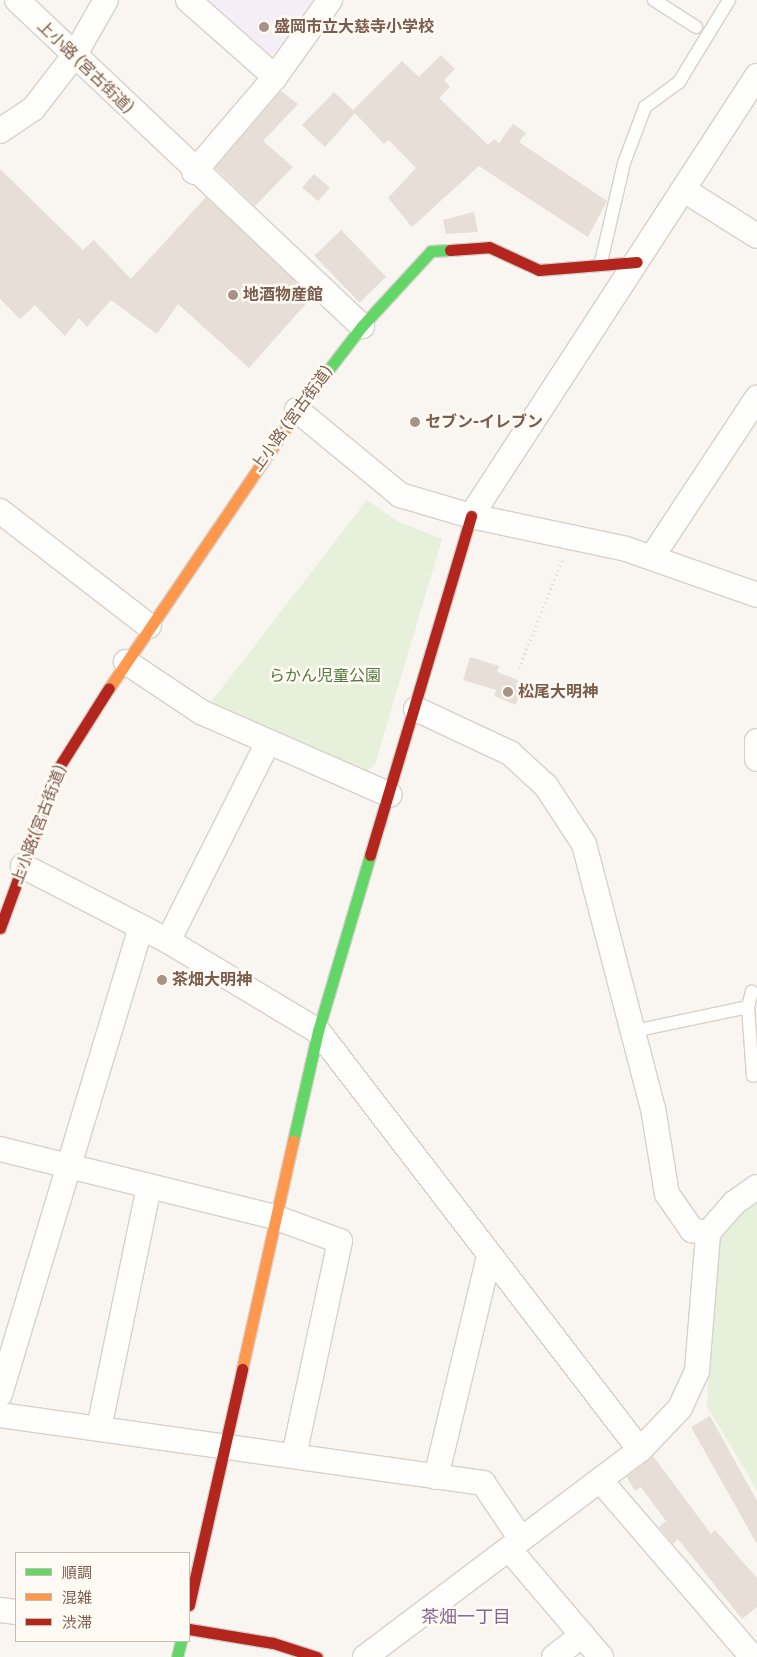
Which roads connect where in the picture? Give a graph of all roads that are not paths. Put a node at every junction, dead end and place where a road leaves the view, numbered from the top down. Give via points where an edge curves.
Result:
1 (17, 0) edge
2 (106, 0) edge
3 (188, 0) edge
4 (330, 0) edge
5 (654, 0) edge
6 (729, 0) edge
7 (696, 27) dead end
8 (74, 56) junction
9 (757, 76) edge
10 (275, 77) junction
11 (0, 131) edge
12 (194, 172) junction
13 (684, 190) junction
14 (757, 236) edge
15 (601, 262) junction
16 (637, 262) junction
17 (362, 326) junction
18 (757, 398) edge
19 (297, 410) junction
20 (0, 511) edge
21 (471, 516) junction
22 (652, 557) junction
23 (757, 595) edge
24 (149, 626) junction
25 (126, 662) junction
26 (416, 709) junction
27 (757, 741) edge
28 (268, 742) junction
29 (757, 759) edge
30 (390, 795) junction
31 (23, 866) junction
32 (141, 927) junction
33 (0, 928) edge
34 (168, 941) junction
35 (752, 991) dead end
36 (748, 1007) junction
37 (318, 1031) junction
38 (634, 1031) junction
39 (753, 1076) dead end
40 (0, 1149) edge
41 (69, 1166) junction
42 (149, 1187) junction
43 (757, 1187) edge
44 (274, 1216) junction
45 (708, 1233) junction
46 (489, 1257) junction
47 (0, 1394) edge
48 (0, 1415) edge
49 (99, 1428) junction
50 (222, 1444) junction
51 (640, 1450) junction
52 (294, 1455) junction
53 (436, 1476) junction
54 (600, 1480) junction
55 (515, 1544) junction
56 (190, 1600) edge
57 (0, 1610) edge
58 (15, 1612) edge
59 (190, 1629) edge
60 (582, 1635) junction
61 (181, 1642) edge
62 (177, 1657) edge
63 (317, 1657) edge
64 (365, 1657) edge
65 (554, 1657) edge
66 (601, 1657) edge
67 (752, 1657) edge

1 - 8 street, 上小路 (宮古街道)
2 - 8 street
3 - 10 street
4 - 10 street
5 - 7 lane
6 - 15 lane via 678,82 645,107 624,163
8 - 11 street via 33,109
8 - 12 street, 上小路 (宮古街道)
9 - 13 street
10 - 12 street
12 - 17 street, 上小路 (宮古街道)
13 - 14 street
13 - 16 street
15 - 16 street
15 - 17 street via 539,270 489,247 431,251
16 - 21 street
17 - 19 street, 上小路 (宮古街道)
18 - 22 street
19 - 21 street via 400,495
19 - 24 street, 上小路 (宮古街道)
20 - 24 street
21 - 22 street
21 - 26 street
22 - 23 street
24 - 25 street, 上小路 (宮古街道)
25 - 28 street via 201,712
25 - 31 street, 上小路 (宮古街道) via 59,767
26 - 30 street
26 - 38 street via 510,753 546,786 571,820 592,870
27 - 29 street
28 - 30 street
28 - 34 street
30 - 37 street
31 - 32 street
31 - 33 street, 上小路 (宮古街道)
32 - 34 street
32 - 41 street
34 - 37 street
35 - 36 lane
36 - 38 lane
36 - 39 lane
37 - 44 street
37 - 46 street
38 - 45 street via 653,1108 667,1194 692,1230
40 - 41 street
41 - 42 street
41 - 47 street
42 - 44 street
42 - 49 street
43 - 45 street via 734,1203
44 - 50 street
44 - 52 street via 340,1241
45 - 51 street via 697,1371 680,1408
46 - 51 street
46 - 53 street
48 - 49 street
49 - 50 street
50 - 52 street
50 - 56 street
51 - 54 street
52 - 53 street
53 - 55 street via 483,1483
54 - 55 street
54 - 67 street
55 - 60 street
55 - 64 street
57 - 58 street
59 - 63 street via 273,1643
60 - 65 street
60 - 66 street
61 - 62 street

